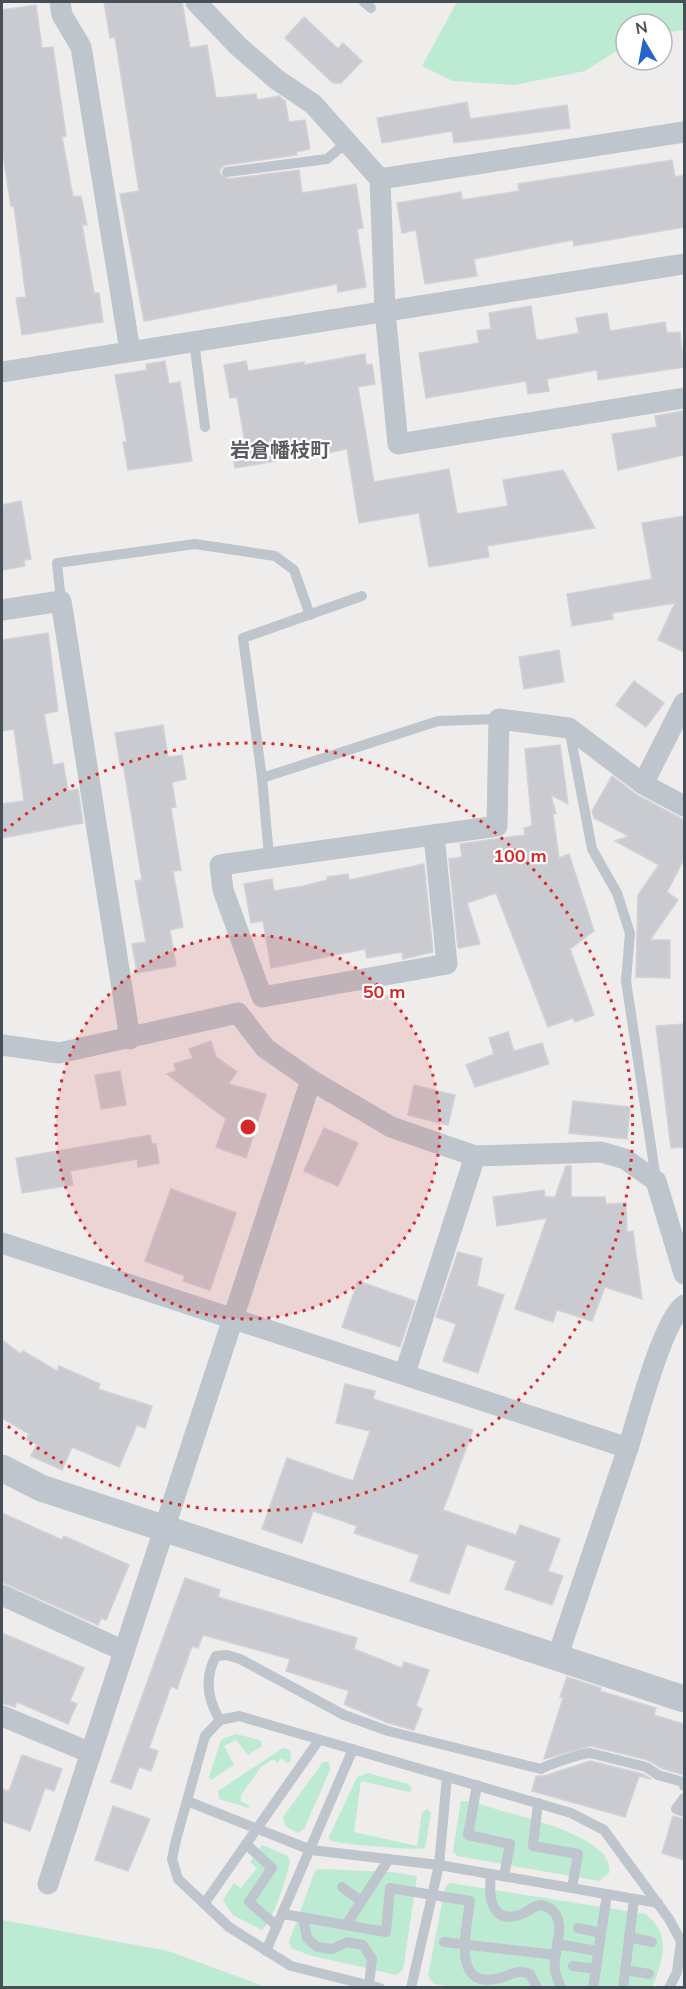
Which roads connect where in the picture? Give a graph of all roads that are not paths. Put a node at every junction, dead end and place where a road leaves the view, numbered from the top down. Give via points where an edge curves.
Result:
1 (60, 2) edge
2 (196, 2) edge
3 (684, 132) edge
4 (347, 142) junction
5 (227, 172) dead end
6 (380, 179) junction
7 (684, 264) edge
8 (385, 311) junction
9 (194, 341) junction
10 (129, 351) junction
11 (2, 372) edge
12 (684, 398) edge
13 (205, 427) dead end
14 (362, 596) dead end
15 (61, 601) junction
16 (2, 610) edge
17 (310, 615) junction
18 (684, 703) edge
19 (499, 719) junction
20 (568, 728) junction
21 (262, 778) junction
22 (643, 784) junction
23 (684, 806) edge
24 (434, 835) junction
25 (269, 856) junction
26 (262, 997) junction
27 (238, 1013) junction
28 (130, 1039) junction
29 (2, 1045) edge
30 (311, 1080) junction
31 (475, 1156) junction
32 (656, 1181) junction
33 (2, 1243) edge
34 (684, 1274) edge
35 (684, 1305) edge
36 (232, 1320) junction
37 (405, 1373) junction
38 (627, 1448) junction
39 (2, 1468) edge
40 (164, 1530) junction
41 (2, 1595) edge
42 (124, 1651) junction
43 (557, 1658) junction
44 (684, 1699) edge
45 (2, 1716) edge
46 (220, 1720) junction
47 (319, 1740) junction
48 (352, 1749) junction
49 (91, 1753) junction
50 (447, 1777) junction
51 (477, 1785) junction
52 (684, 1786) edge
53 (684, 1798) edge
54 (187, 1801) junction
55 (538, 1803) junction
56 (684, 1812) edge
57 (257, 1830) junction
58 (246, 1845) junction
59 (310, 1850) junction
60 (389, 1860) junction
61 (439, 1865) junction
62 (491, 1874) junction
63 (504, 1876) junction
64 (48, 1884) dead end
65 (342, 1887) dead end
66 (572, 1888) junction
67 (607, 1894) junction
68 (432, 1895) junction
69 (634, 1899) junction
70 (362, 1901) junction
71 (658, 1903) junction
72 (204, 1904) junction
73 (283, 1914) junction
74 (303, 1917) junction
75 (346, 1925) junction
76 (277, 1926) junction
77 (578, 1928) dead end
78 (601, 1933) junction
79 (629, 1937) junction
80 (444, 1942) dead end
81 (652, 1942) dead end
82 (465, 1944) junction
83 (557, 1949) junction
84 (266, 1951) junction
85 (598, 1951) junction
86 (573, 1966) dead end
87 (596, 1969) junction
88 (625, 1970) junction
89 (649, 1974) dead end
90 (374, 1986) edge
91 (411, 1988) edge
92 (537, 1988) edge
93 (561, 1988) edge
94 (593, 1988) edge
95 (623, 1988) edge
96 (669, 1988) edge

1 - 10 street via 62,15 81,47
2 - 4 street via 276,80 313,104
3 - 6 street
4 - 5 lane via 327,159
4 - 6 street
6 - 8 street
7 - 8 street
8 - 9 street
8 - 12 street via 398,444
9 - 10 street
9 - 13 lane
10 - 11 street
14 - 17 lane
15 - 16 street
15 - 17 lane via 57,563 195,544 275,556 294,570
15 - 28 street
17 - 21 lane via 243,638
18 - 22 street
19 - 20 street
19 - 21 lane via 438,721
19 - 24 street via 497,826
20 - 22 street
20 - 32 lane via 592,849 616,893 630,933 626,981
21 - 25 lane
22 - 23 street
24 - 25 street
24 - 26 street via 447,964
25 - 26 street via 220,865 224,890
26 - 27 street
27 - 28 street
27 - 30 street via 265,1048
28 - 29 street via 59,1053
30 - 31 street via 391,1127
30 - 36 street
31 - 32 street via 601,1152 625,1159
31 - 37 street
32 - 34 street
33 - 36 street
35 - 38 street via 665,1337
36 - 37 street
36 - 40 street
37 - 38 street
38 - 43 street
39 - 40 street via 41,1488
40 - 42 street
40 - 43 street
41 - 42 street
42 - 49 street
43 - 44 street
45 - 49 street
46 - 47 lane via 239,1716
46 - 52 lane via 209,1698 209,1675 216,1656 227,1655 269,1673 344,1715 388,1731 541,1768 582,1752 590,1753 646,1767 683,1782
46 - 54 lane via 205,1736
47 - 48 lane
47 - 57 lane
48 - 50 lane
48 - 59 lane
49 - 64 street
50 - 51 lane
50 - 61 lane
51 - 55 lane
51 - 63 lane via 468,1835 510,1844
53 - 56 lane via 676,1809
54 - 57 lane
54 - 72 lane via 172,1859 178,1880
55 - 66 lane via 532,1846 578,1854
55 - 71 lane via 571,1813 604,1830
57 - 58 lane
57 - 59 lane
58 - 72 lane
58 - 76 lane via 272,1868 249,1902
59 - 60 lane
59 - 73 lane
60 - 61 lane
60 - 70 lane
61 - 62 lane
61 - 68 lane
62 - 63 lane
62 - 83 lane via 491,1904 500,1915 511,1918 539,1905 549,1907 559,1923
63 - 66 lane
65 - 70 lane
66 - 67 lane
67 - 69 lane
67 - 78 lane
68 - 75 lane via 390,1887 386,1932
68 - 82 lane via 470,1902
68 - 91 lane
69 - 71 lane
69 - 79 lane
70 - 75 lane
71 - 96 lane via 681,1941 677,1972
72 - 84 lane via 230,1928
73 - 74 lane
73 - 76 lane
74 - 75 lane
74 - 90 lane via 307,1938 317,1947 332,1949 347,1942 363,1946 372,1959
76 - 84 lane
77 - 78 lane
78 - 85 lane
79 - 81 lane
79 - 88 lane
80 - 82 lane
82 - 83 lane
82 - 92 lane via 465,1963 472,1975 482,1980 497,1979 520,1970 530,1974
83 - 85 lane
83 - 93 lane via 555,1969
84 - 90 lane via 291,1966
85 - 87 lane
86 - 87 lane
87 - 94 lane
88 - 89 lane
88 - 95 lane

